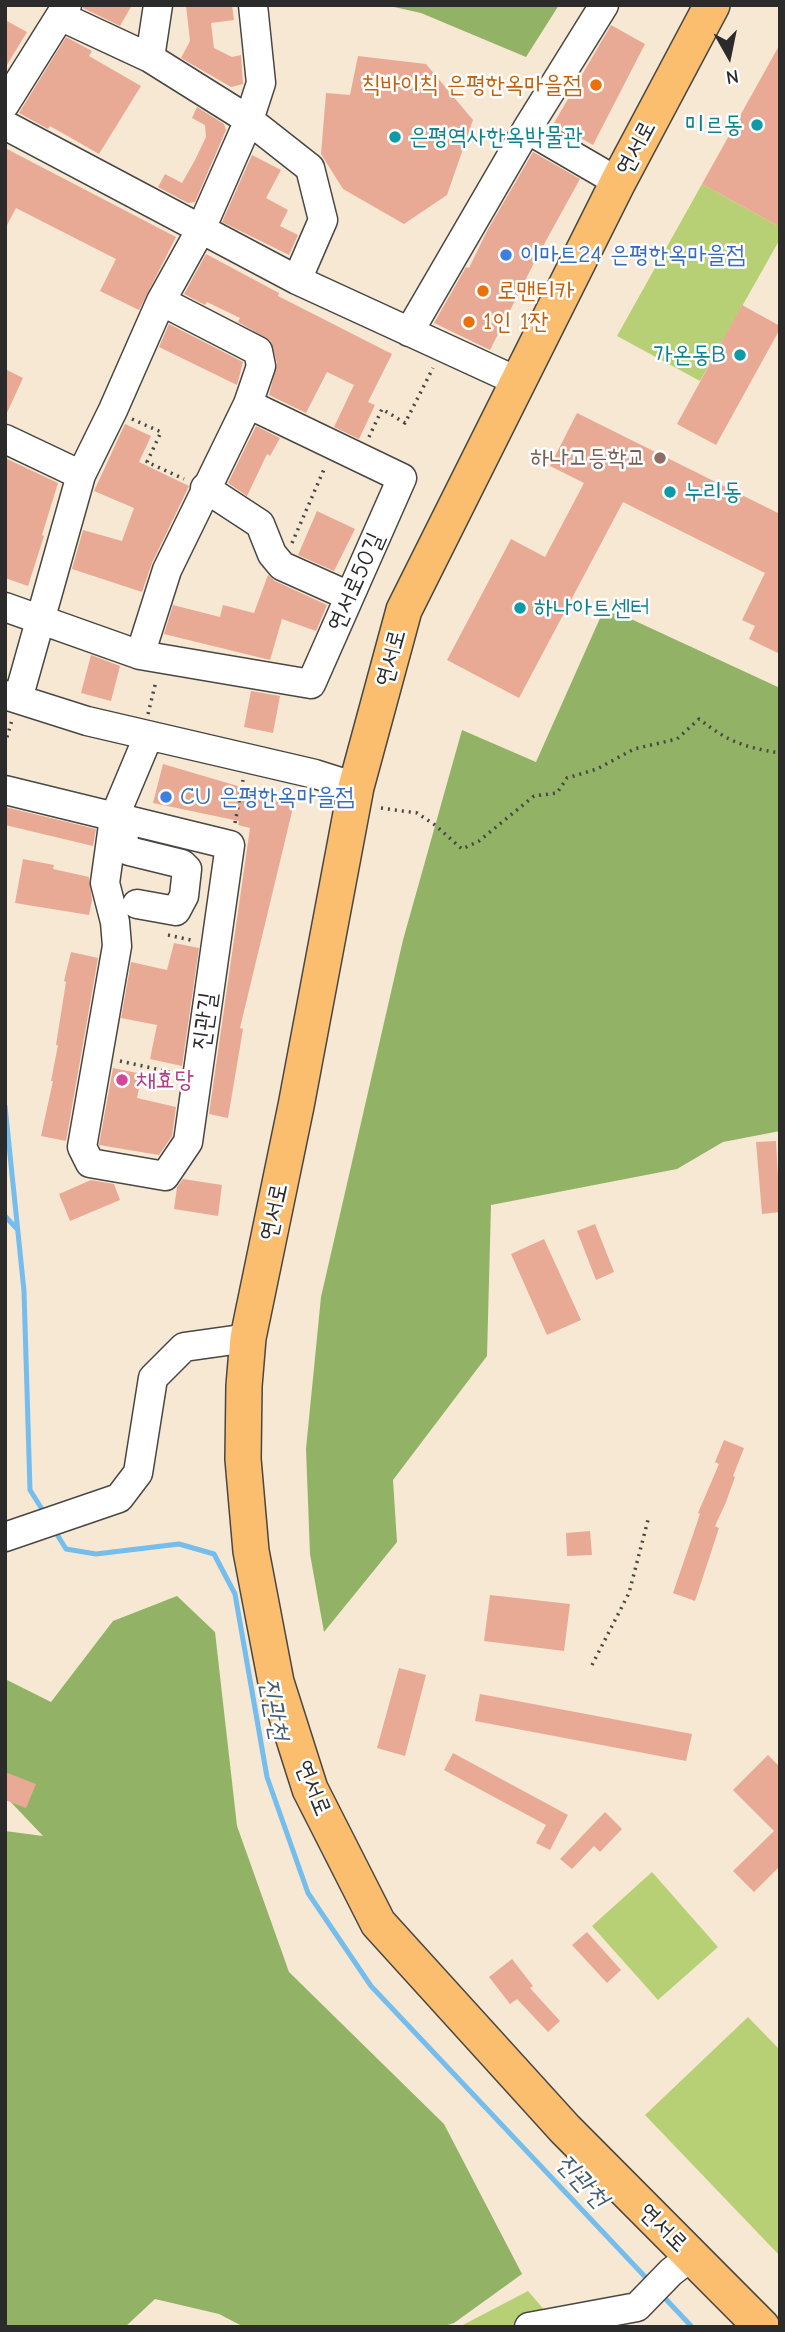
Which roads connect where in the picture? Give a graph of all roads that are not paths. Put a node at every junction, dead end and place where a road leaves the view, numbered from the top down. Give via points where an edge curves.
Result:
1 (158, 5) edge
2 (253, 5) edge
3 (604, 5) edge
4 (712, 5) edge
5 (65, 11) edge
6 (150, 58) junction
7 (5, 104) edge
8 (249, 120) junction
9 (5, 125) edge
10 (527, 129) junction
11 (618, 182) junction
12 (201, 229) junction
13 (296, 280) junction
14 (161, 300) junction
15 (409, 332) junction
16 (519, 382) junction
17 (248, 404) junction
18 (5, 439) edge
19 (81, 474) junction
20 (205, 488) junction
21 (349, 596) junction
22 (5, 607) edge
23 (42, 621) junction
24 (151, 657) junction
25 (12, 703) edge
26 (147, 728) junction
27 (5, 790) edge
28 (368, 797) junction
29 (120, 819) junction
30 (136, 904) dead end
31 (248, 1338) junction
32 (5, 1537) edge
33 (681, 2264) junction
34 (529, 2327) edge
35 (762, 2327) edge

1 - 6 street
2 - 8 street via 261,83
3 - 10 street
4 - 11 main road, 연서로
5 - 6 street
5 - 7 street
6 - 8 street
8 - 12 street
8 - 13 street via 310,168 323,220
9 - 12 street
10 - 11 street
10 - 15 street
11 - 16 main road, 연서로
12 - 13 street
12 - 14 street
13 - 15 street
14 - 17 street via 258,351 261,366
14 - 19 street
15 - 16 street
16 - 28 main road, 연서로 via 404,610
17 - 20 street
17 - 21 street, 연서로50길 via 402,478
18 - 19 street
19 - 23 street
20 - 21 street via 260,524 282,566
20 - 24 street via 167,570
21 - 24 street, 연서로50길 via 311,684
22 - 23 street, 연서로50길
23 - 24 street, 연서로50길
23 - 25 street
25 - 26 street
26 - 28 street via 315,774
26 - 29 street, 진관길
27 - 29 street
28 - 31 main road, 연서로
29 - 29 street, 진관길 via 230,845 188,1142 164,1176 90,1163 82,1147 117,946 105,883
29 - 30 street via 129,851 187,869 184,895 176,911
31 - 32 street via 184,1347 153,1378 138,1473 119,1497
31 - 33 main road, 연서로 via 243,1459 251,1551 276,1682 310,1789 378,1923
33 - 34 street via 637,2306
33 - 35 main road, 연서로

